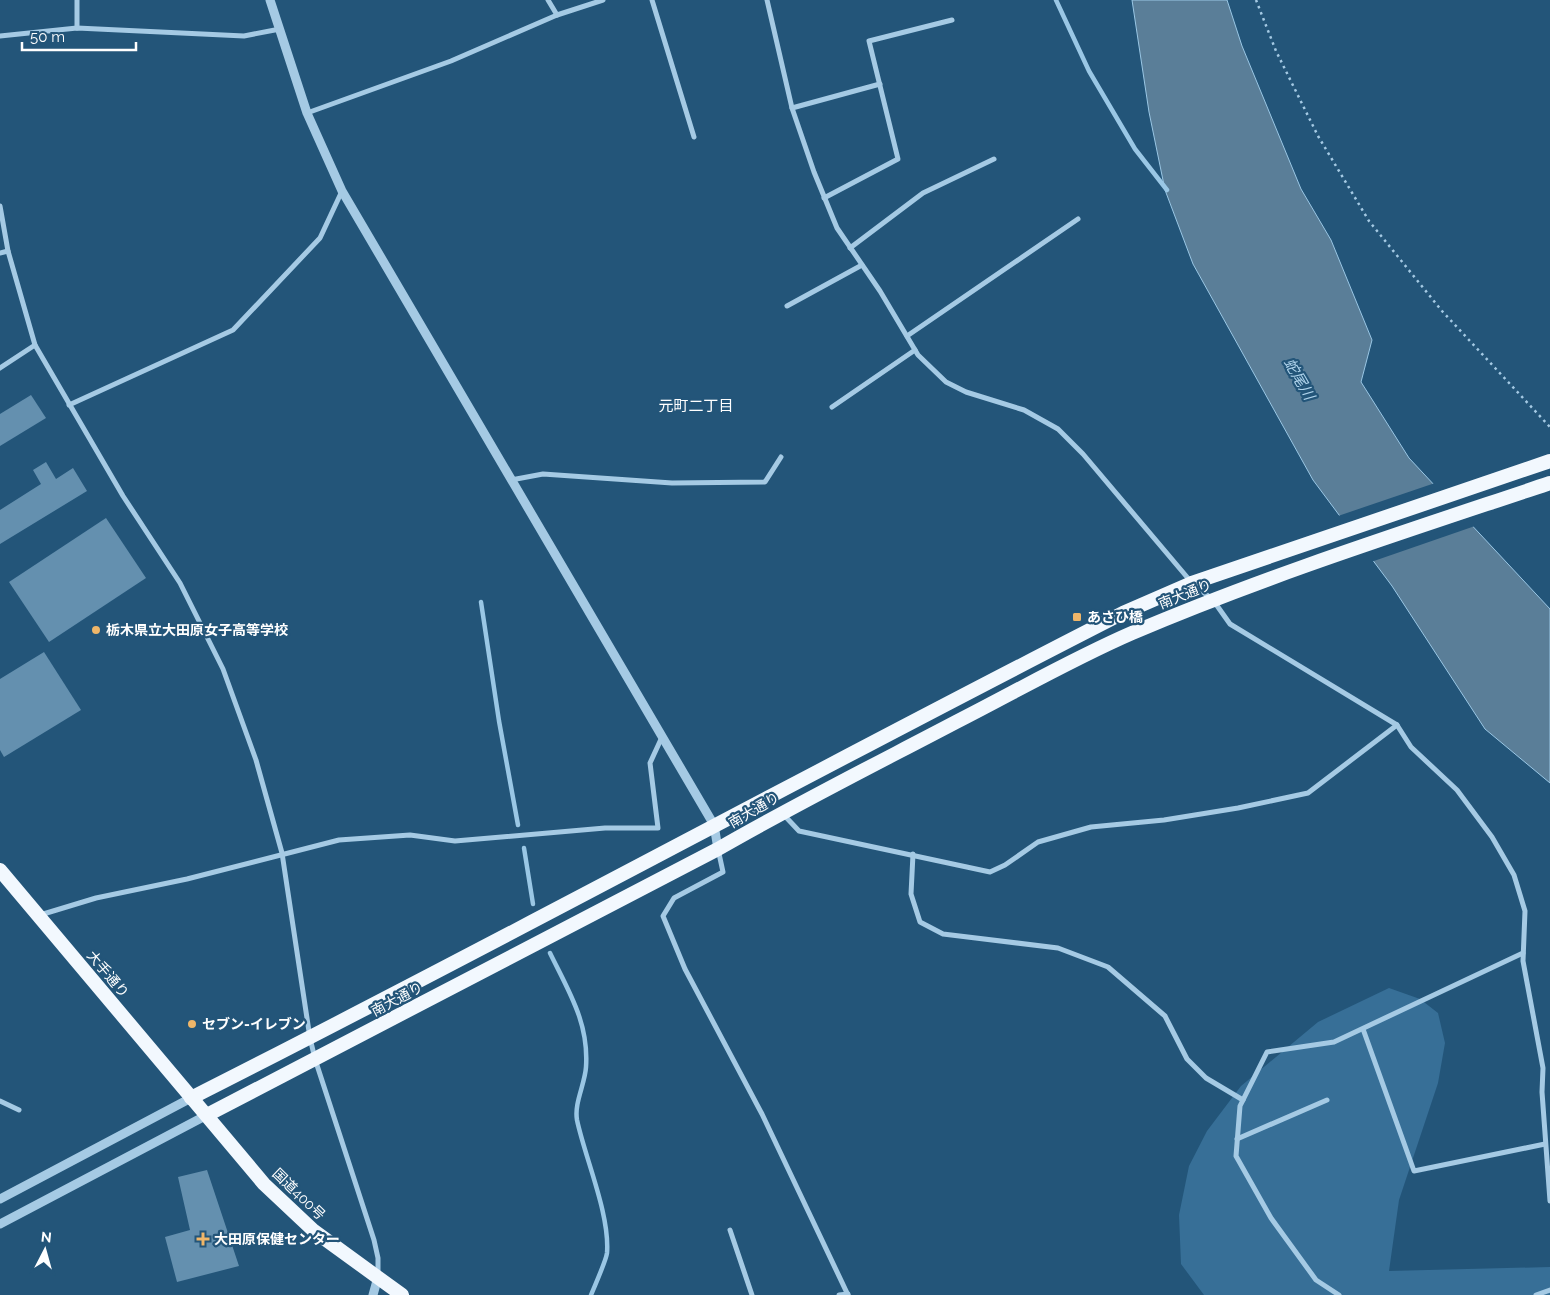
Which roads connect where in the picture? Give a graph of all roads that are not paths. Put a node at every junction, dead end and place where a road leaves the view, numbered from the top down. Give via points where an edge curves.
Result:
1 (77, 0) edge
2 (270, 0) edge
3 (548, 0) edge
4 (603, 0) edge
5 (652, 0) edge
6 (767, 0) edge
7 (557, 15) junction
8 (952, 20) dead end
9 (77, 28) junction
10 (280, 29) junction
11 (0, 36) edge
12 (880, 84) junction
13 (792, 108) junction
14 (308, 113) junction
15 (694, 137) dead end
16 (994, 159) dead end
17 (342, 191) junction
18 (824, 198) junction
19 (0, 206) edge
20 (1078, 219) dead end
21 (850, 248) junction
22 (8, 250) junction
23 (0, 253) edge
24 (862, 264) junction
25 (787, 306) dead end
26 (907, 336) junction
27 (35, 345) junction
28 (915, 350) junction
29 (0, 368) edge
30 (69, 405) junction
31 (832, 407) dead end
32 (781, 457) dead end
33 (1550, 461) edge
34 (511, 480) junction
35 (1550, 483) edge
36 (1192, 583) junction
37 (1213, 600) junction
38 (1397, 725) junction
39 (662, 737) junction
40 (781, 812) junction
41 (714, 825) junction
42 (718, 849) junction
43 (282, 853) junction
44 (913, 854) junction
45 (0, 870) edge
46 (37, 915) junction
47 (1523, 953) junction
48 (1363, 1029) junction
49 (310, 1038) junction
50 (316, 1059) junction
51 (191, 1098) junction
52 (1243, 1100) junction
53 (1327, 1100) dead end
54 (0, 1101) edge
55 (19, 1110) dead end
56 (207, 1115) junction
57 (1237, 1139) junction
58 (1545, 1144) junction
59 (0, 1199) edge
60 (1550, 1201) edge
61 (0, 1224) edge
62 (730, 1230) dead end
63 (378, 1277) junction
64 (1550, 1290) edge
65 (374, 1295) edge
66 (402, 1295) edge
67 (752, 1295) edge
68 (839, 1295) edge
69 (848, 1295) edge
70 (1339, 1295) edge
71 (1536, 1295) edge

1 - 9 street
2 - 10 street
3 - 7 street
4 - 7 street
5 - 15 street
6 - 13 street
7 - 14 street via 451,61
8 - 12 street via 870,41
9 - 10 street via 244,36
9 - 11 street
10 - 14 street
12 - 13 street
12 - 18 street via 898,160
13 - 18 street
14 - 17 street
16 - 21 street via 923,193
17 - 30 street via 320,238 234,330
17 - 34 street
18 - 21 street
19 - 22 street
20 - 26 street
21 - 24 street
22 - 23 street
22 - 27 street
24 - 25 street
24 - 26 street
26 - 28 street
27 - 29 street
27 - 30 street
28 - 31 street
28 - 36 street via 946,382 966,392 1024,410 1058,429
30 - 43 street via 180,583 224,669 256,760
32 - 34 street via 765,482 672,483 542,474
33 - 36 highway, 南大通り
34 - 39 street
35 - 37 highway, 南大通り
36 - 37 street
36 - 41 highway, 南大通り via 1123,613
37 - 38 street via 1230,624
37 - 40 highway, 南大通り via 1064,665
38 - 44 street via 1308,793 1164,820 1091,827 1038,842 990,872
38 - 47 street via 1412,747 1457,790 1492,837 1514,875 1525,911
39 - 41 street
39 - 43 street via 650,763 658,828 605,828 455,841 410,835 339,840
40 - 42 highway, 南大通り
40 - 44 street via 799,831
41 - 42 street
41 - 49 highway, 南大通り
42 - 50 highway, 南大通り
42 - 69 street via 723,872 674,898 663,916 685,969 762,1114
43 - 46 street
43 - 49 street
44 - 52 street via 911,894 920,922 943,934 1058,948 1108,967 1165,1016 1188,1059 1206,1078
45 - 46 highway, 大手通り
46 - 51 highway, 大手通り
47 - 48 street
47 - 58 street via 1543,1068
48 - 52 street via 1334,1042 1267,1052
48 - 58 street via 1414,1171
49 - 50 street
49 - 51 highway, 南大通り
50 - 56 highway, 南大通り
50 - 63 street via 374,1240
51 - 56 highway, 国道400号
51 - 59 street, 南大通り
52 - 57 street
53 - 57 street
54 - 55 street
56 - 61 street, 南大通り
56 - 63 highway, 国道400号 via 264,1184 288,1207 314,1231
57 - 70 street via 1236,1156 1271,1218 1316,1280
58 - 60 street
62 - 67 street
63 - 65 street
63 - 66 highway, 国道400号
64 - 71 street
68 - 69 street

